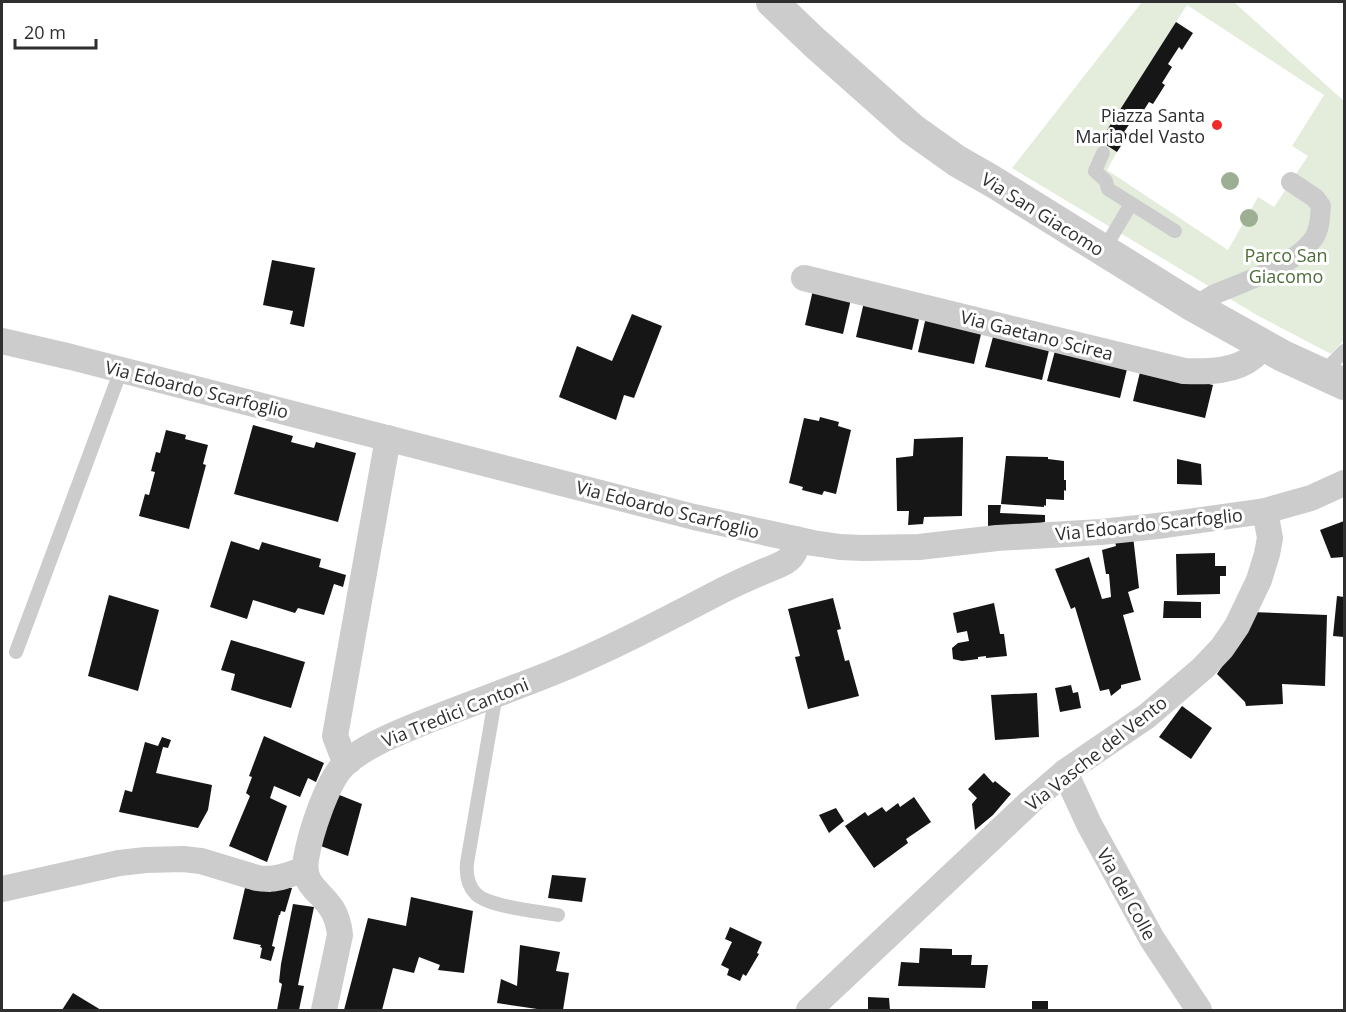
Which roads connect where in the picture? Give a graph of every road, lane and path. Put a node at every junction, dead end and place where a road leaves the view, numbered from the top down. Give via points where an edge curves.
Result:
1 (772, 2) edge
2 (1103, 153) dead end
3 (1291, 182) dead end
4 (1131, 204) junction
5 (1175, 231) dead end
6 (1103, 251) junction
7 (804, 279) dead end
8 (1198, 309) junction
9 (2, 341) edge
10 (1263, 345) junction
11 (1344, 351) edge
12 (121, 370) junction
13 (1333, 379) edge
14 (388, 438) junction
15 (1344, 483) edge
16 (1264, 511) junction
17 (796, 539) junction
18 (16, 652) dead end
19 (496, 694) junction
20 (349, 761) junction
21 (1065, 772) junction
22 (305, 869) junction
23 (2, 889) edge
24 (558, 915) dead end
25 (324, 1011) edge
26 (809, 1011) edge
27 (1199, 1011) edge

1 - 6 street, Via San Giacomo via 912,129
2 - 4 lane via 1095,171 1106,181 1108,189
3 - 8 street via 1321,206 1314,239 1278,268 1213,295
4 - 5 lane
4 - 6 lane
6 - 8 street, Via San Giacomo
7 - 10 street, Via Gaetano Scirea via 1184,371 1228,368 1253,357
8 - 10 street, Via San Giacomo
9 - 12 street, Via Edoardo Scarfoglio
10 - 13 street, Via San Giacomo
11 - 13 lane
12 - 14 street, Via Edoardo Scarfoglio
12 - 18 lane
14 - 17 street, Via Edoardo Scarfoglio via 694,517
14 - 20 street via 335,736
15 - 16 street, Via Edoardo Scarfoglio via 1311,498
16 - 17 street, Via Edoardo Scarfoglio via 1101,532 919,547 850,548
16 - 21 street, Via Vasche del Vento via 1270,538 1259,580 1222,648 1146,716
17 - 19 street, Via Tredici Cantoni via 794,552 784,562 594,655
19 - 20 street, Via Tredici Cantoni via 399,733
19 - 24 lane via 467,863 469,882 476,894 487,901
20 - 22 street, Via Tredici Cantoni via 333,778 320,809
21 - 26 street, Via Vasche del Vento
21 - 27 street, Via del Colle via 1152,939
22 - 23 street via 282,878 266,879 201,861 146,860
22 - 25 street via 310,885 333,909 339,926

